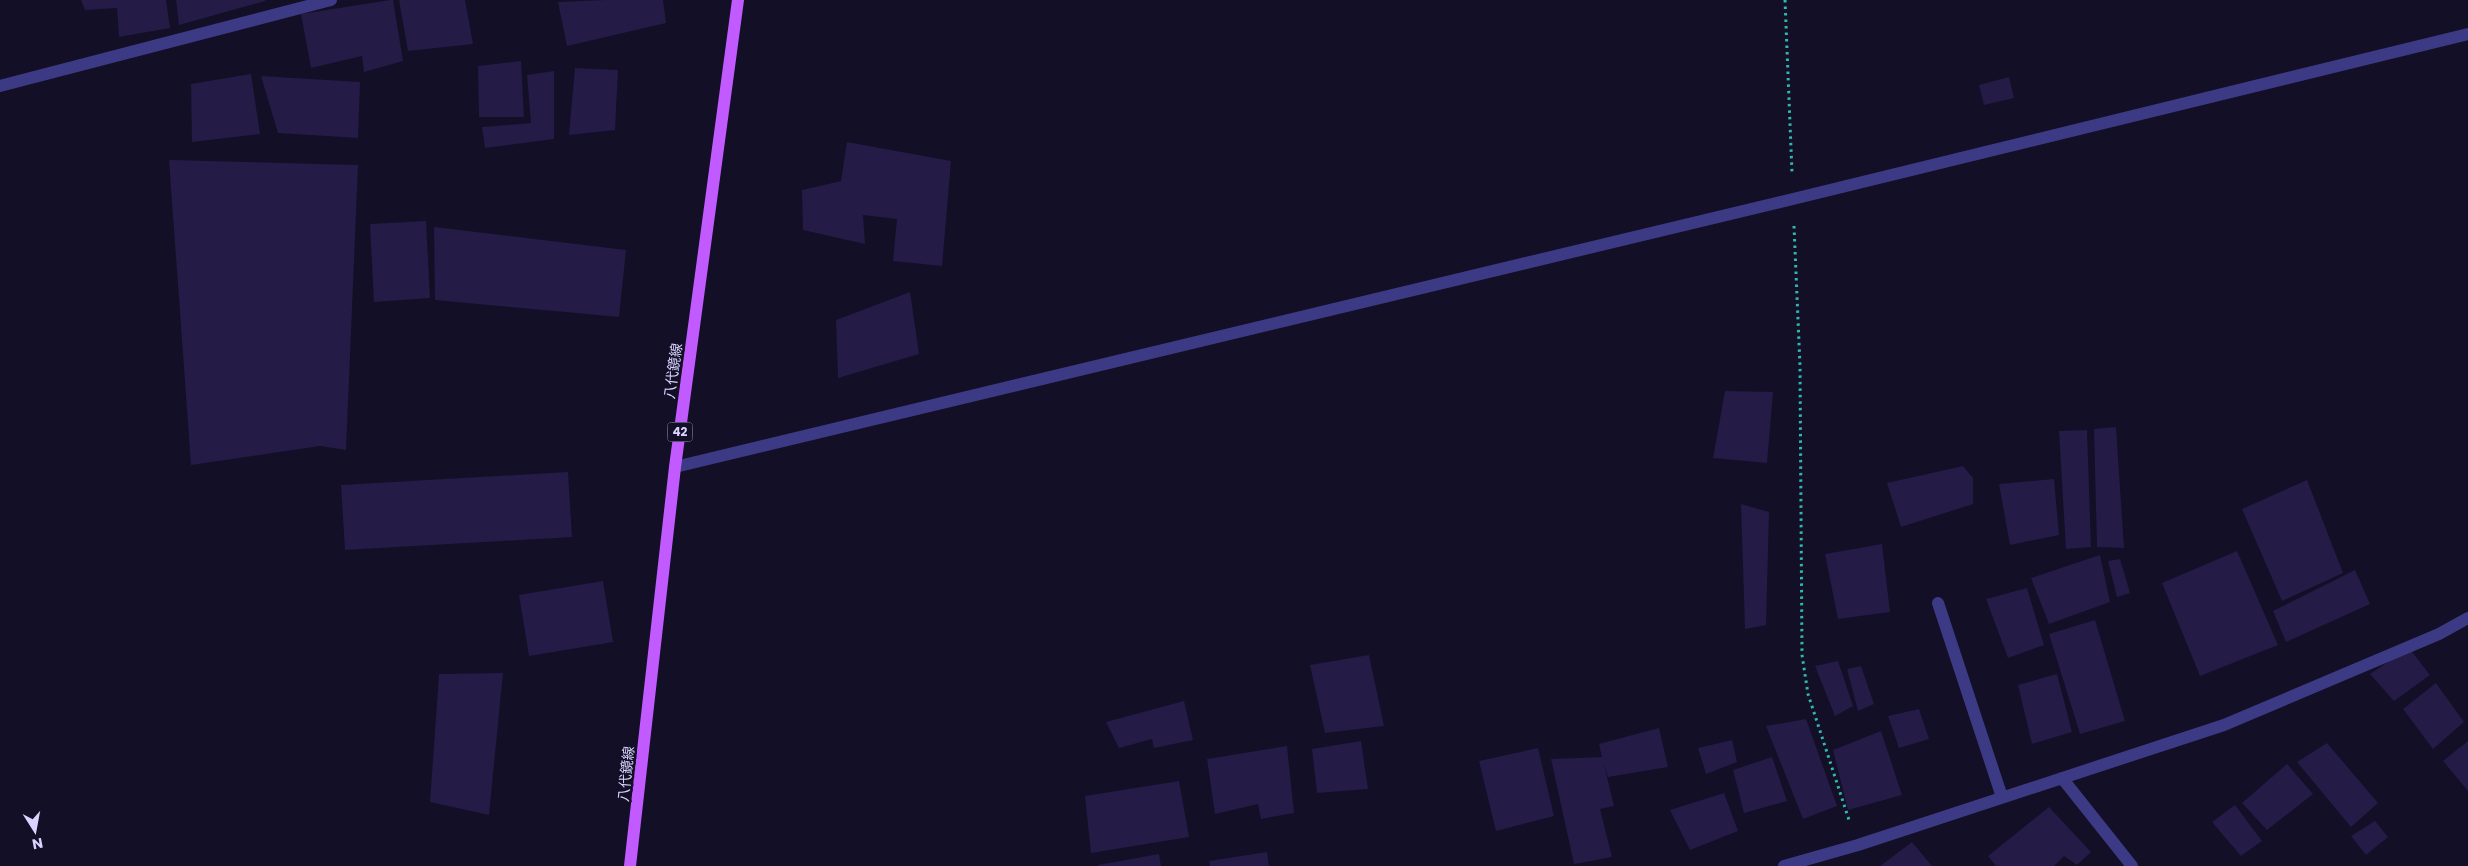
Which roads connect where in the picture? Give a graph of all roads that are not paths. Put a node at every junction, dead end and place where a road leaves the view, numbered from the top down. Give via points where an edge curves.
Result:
1 (331, 0) edge
2 (738, 0) edge
3 (2468, 34) edge
4 (0, 86) edge
5 (675, 468) junction
6 (1938, 603) dead end
7 (2468, 618) edge
8 (2062, 778) junction
9 (2002, 797) junction
10 (630, 866) edge
11 (1784, 866) edge
12 (2132, 866) edge

1 - 4 street
2 - 5 main road, 八代鏡線 / 42
3 - 5 street
5 - 10 main road, 八代鏡線 / 42
6 - 9 street
7 - 8 street via 2440,634 2224,725
8 - 9 street
8 - 12 street
9 - 11 street

